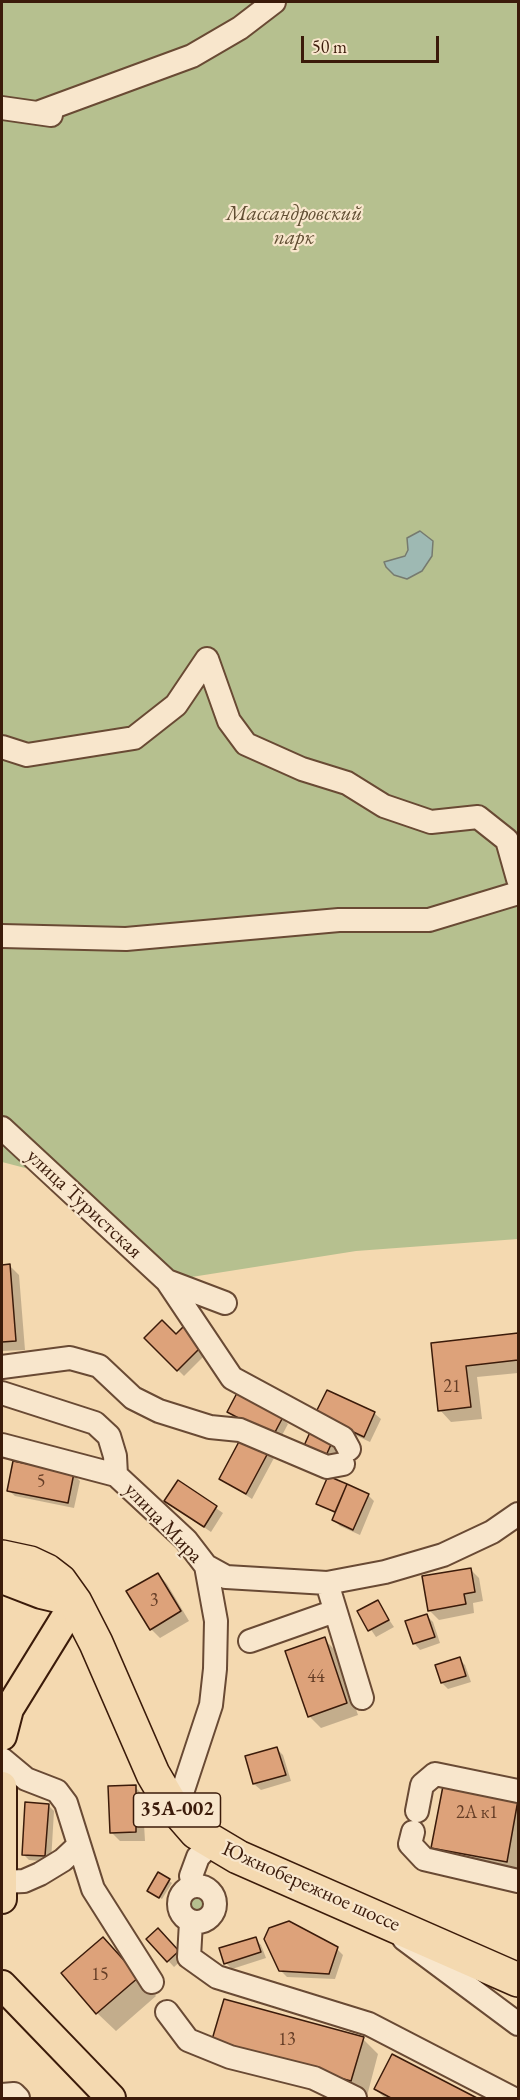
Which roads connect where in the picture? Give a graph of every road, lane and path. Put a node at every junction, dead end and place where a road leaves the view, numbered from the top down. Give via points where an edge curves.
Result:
1 (274, 2) edge
2 (2, 108) edge
3 (2, 747) edge
4 (519, 879) edge
5 (519, 893) edge
6 (2, 936) edge
7 (2, 1128) edge
8 (166, 1281) junction
9 (225, 1303) dead end
10 (2, 1367) edge
11 (2, 1393) edge
12 (2, 1445) edge
13 (116, 1475) junction
14 (519, 1514) edge
15 (2, 1545) edge
16 (2, 1557) edge
17 (206, 1566) junction
18 (2, 1579) edge
19 (327, 1583) junction
20 (75, 1602) junction
21 (335, 1611) junction
22 (250, 1641) dead end
23 (362, 1698) dead end
24 (2, 1736) edge
25 (2, 1759) edge
26 (2, 1786) edge
27 (519, 1791) edge
28 (182, 1793) junction
29 (213, 1842) junction
30 (79, 1845) junction
31 (519, 1881) edge
32 (2, 1890) edge
33 (379, 1918) junction
34 (519, 1963) edge
35 (519, 1980) edge
36 (152, 1982) dead end
37 (2, 1985) edge
38 (166, 2012) dead end
39 (519, 2024) edge
40 (2, 2095) edge
41 (18, 2098) edge
42 (111, 2098) edge
43 (355, 2098) edge
44 (512, 2098) edge

1 - 2 street via 240,28 192,56 44,114
3 - 4 street via 27,755 134,738 176,705 207,659 229,721 246,744 302,769 347,783 384,806 431,822 478,817 507,840
5 - 6 street via 429,920 339,920 126,939
7 - 8 street, улица Туристская
8 - 9 street
8 - 10 street via 232,1378 343,1438 346,1456 327,1467 240,1430 210,1427 159,1410 133,1398 99,1366 70,1358
11 - 13 street via 95,1423 109,1436
12 - 13 street, улица Мира
13 - 17 street, улица Мира via 186,1540
14 - 19 street via 492,1532 443,1555
15 - 28 highway, Южнобережное шоссе / 35А-002 via 38,1555 70,1579 86,1599 162,1764
16 - 20 highway, Южнобережное шоссе / 35А-002 via 47,1571
17 - 19 street via 226,1577
17 - 28 street, улица Мира via 216,1622 215,1669 211,1705
18 - 20 main road
19 - 21 street
20 - 24 main road via 9,1709
20 - 29 highway, Южнобережное шоссе / 35А-002 via 153,1774 169,1801 196,1832
21 - 22 street
21 - 23 street
25 - 30 street via 26,1779 57,1791 66,1803
26 - 32 main road
27 - 31 street via 435,1774 422,1785 410,1844 424,1859
28 - 34 highway, Южнобережное шоссе / 35А-002 via 210,1823 247,1845
29 - 33 highway, Южнобережное шоссе / 35А-002 via 229,1853
29 - 44 street via 198,1857 191,1876 194,1886 183,1892 178,1903 181,1915 191,1922 189,1957 217,1977 369,2024
30 - 32 street via 40,1874
30 - 36 street via 93,1889
33 - 35 highway, Южнобережное шоссе / 35А-002
33 - 39 street via 430,1961
37 - 42 main road
38 - 43 street via 188,2040 230,2057 314,2078
40 - 41 street via 14,2094

